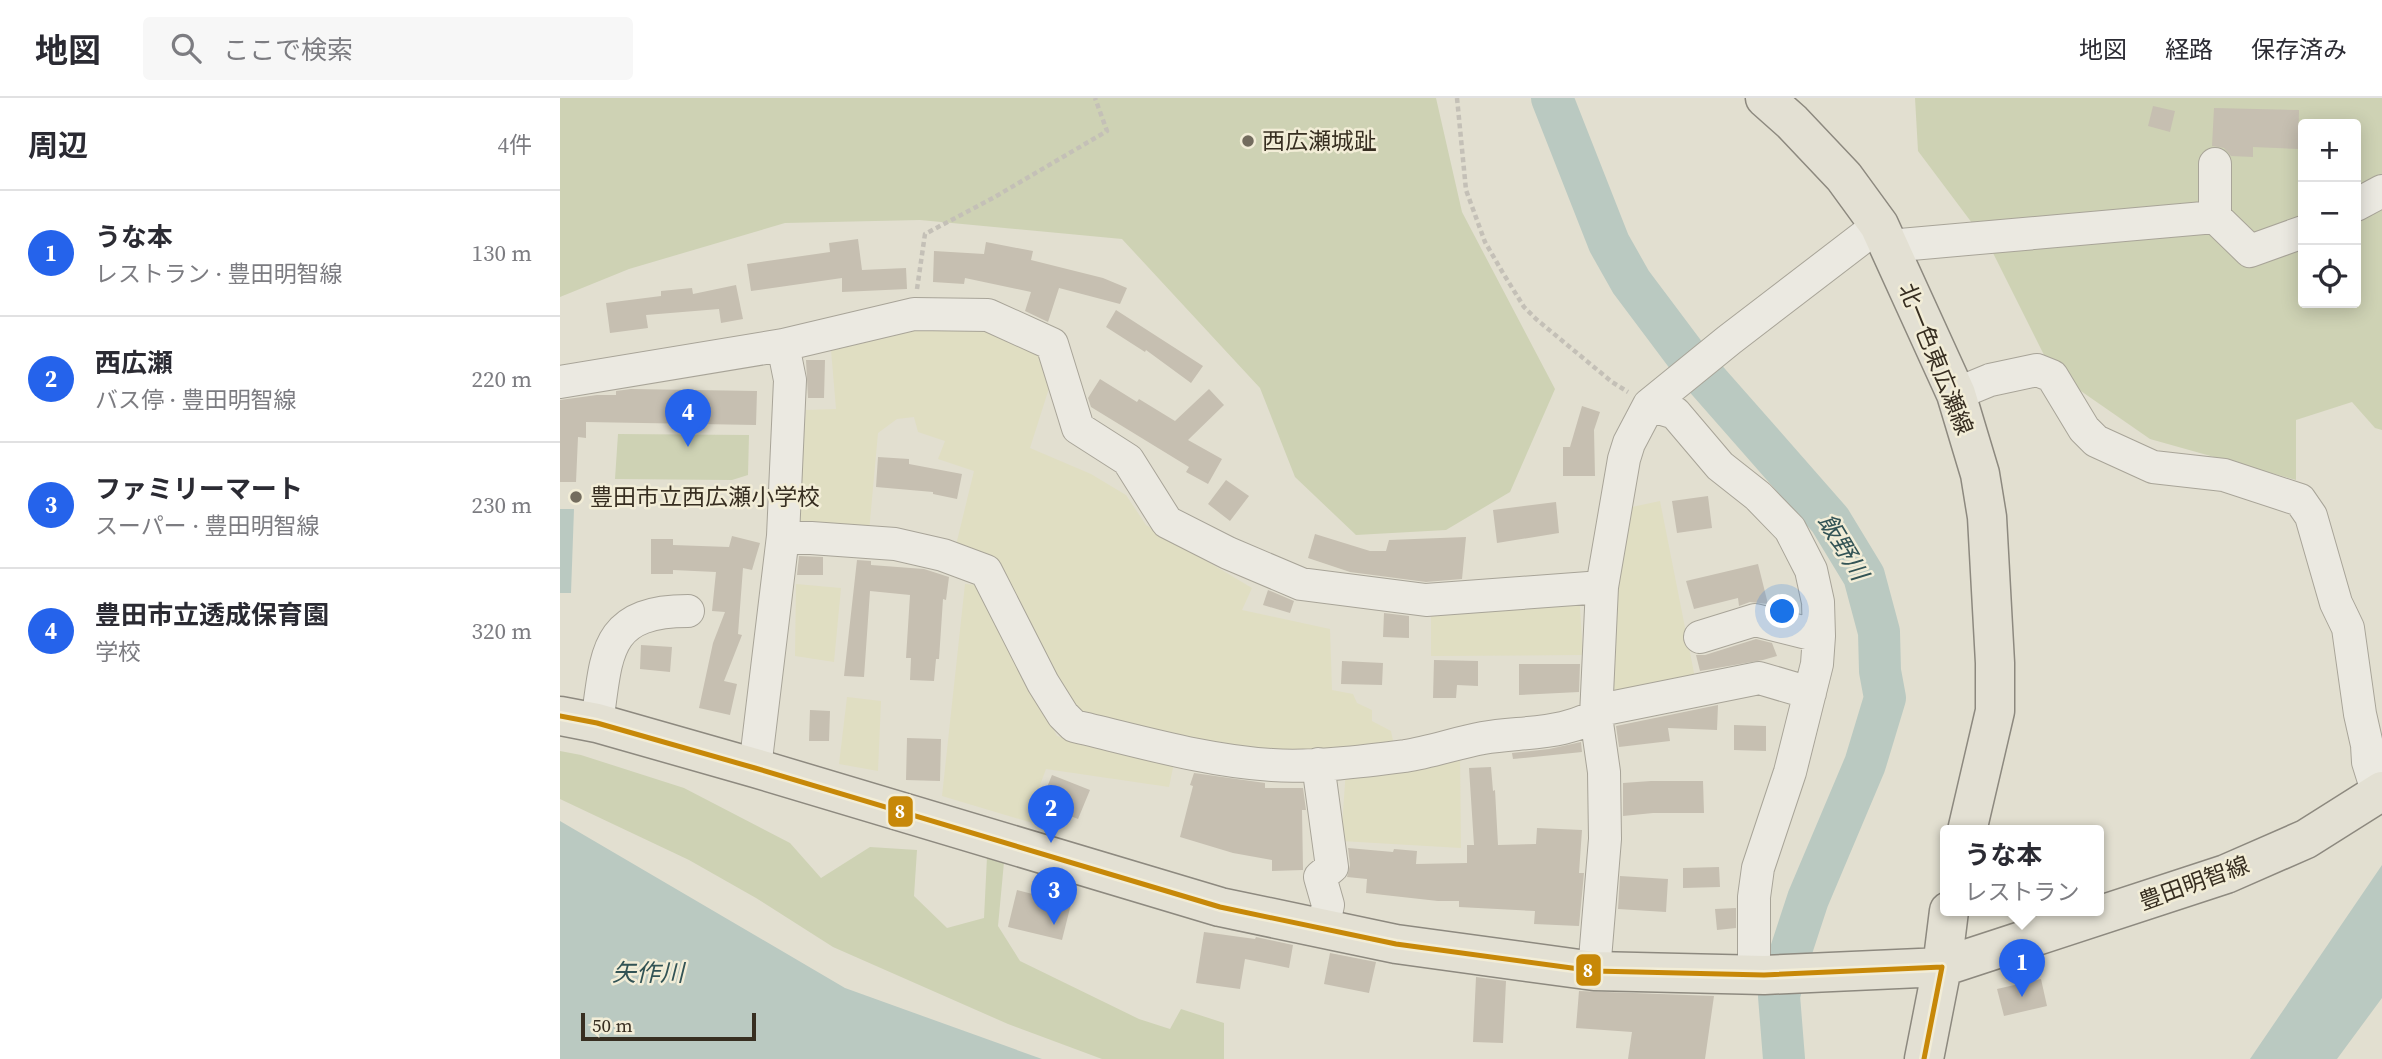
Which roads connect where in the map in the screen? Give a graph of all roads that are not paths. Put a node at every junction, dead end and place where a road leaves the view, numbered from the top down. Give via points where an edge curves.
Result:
1 (1765, 98) edge
2 (2215, 164) dead end
3 (2382, 191) edge
4 (2361, 202) edge
5 (2215, 217) junction
6 (2298, 234) edge
7 (1884, 235) junction
8 (783, 345) junction
9 (560, 382) edge
10 (1956, 394) junction
11 (1659, 397) junction
12 (783, 536) junction
13 (1602, 587) junction
14 (688, 611) dead end
15 (1819, 636) junction
16 (1700, 637) dead end
17 (1810, 692) junction
18 (560, 716) edge
19 (1596, 716) junction
20 (597, 723) junction
21 (1318, 764) junction
22 (755, 768) junction
23 (2380, 793) edge
24 (1968, 825) edge
25 (2104, 914) edge
26 (1947, 916) edge
27 (2098, 916) edge
28 (1323, 928) junction
29 (1942, 967) junction
30 (1594, 971) junction
31 (1759, 975) junction
32 (1924, 1059) edge

1 - 7 main road, 北一色東広瀬線 via 1844,177
2 - 5 street
3 - 4 street
5 - 6 street via 2250,251
5 - 7 street
7 - 10 main road, 北一色東広瀬線
7 - 11 street via 1729,340
8 - 9 street
8 - 12 street via 790,380
8 - 13 street via 914,314 988,315 1052,344 1079,428 1128,460 1167,522 1228,553 1301,584 1426,600
10 - 23 street via 1990,380 2037,370 2052,376 2096,441 2153,467 2224,475 2300,500 2311,516 2336,603 2348,628 2368,762
10 - 24 main road, 北一色東広瀬線 via 1980,474 1987,517 1995,663 1995,711
11 - 13 street via 1629,443 1624,459
11 - 15 street via 1720,466 1790,529 1811,570
12 - 21 street via 895,544 986,571 1043,683 1074,726 1212,757 1273,766
12 - 22 street
13 - 19 street
14 - 20 street via 639,617 618,632 606,663
15 - 16 street via 1755,620
15 - 17 street
17 - 19 street via 1759,678 1605,709
17 - 31 street via 1758,868 1754,897
18 - 20 main road, 豊田明智線
19 - 21 street via 1569,727 1483,738 1406,755
19 - 30 street via 1604,772 1605,839
20 - 22 main road, 豊田明智線
21 - 28 street via 1332,867 1320,877 1328,905
22 - 28 main road, 豊田明智線 via 1220,907
23 - 25 main road, 豊田明智線 via 2306,839 2226,874
26 - 29 main road
27 - 29 main road, 豊田明智線
28 - 30 main road, 豊田明智線 via 1396,944
29 - 31 main road, 豊田明智線
29 - 32 main road
30 - 31 main road, 豊田明智線

